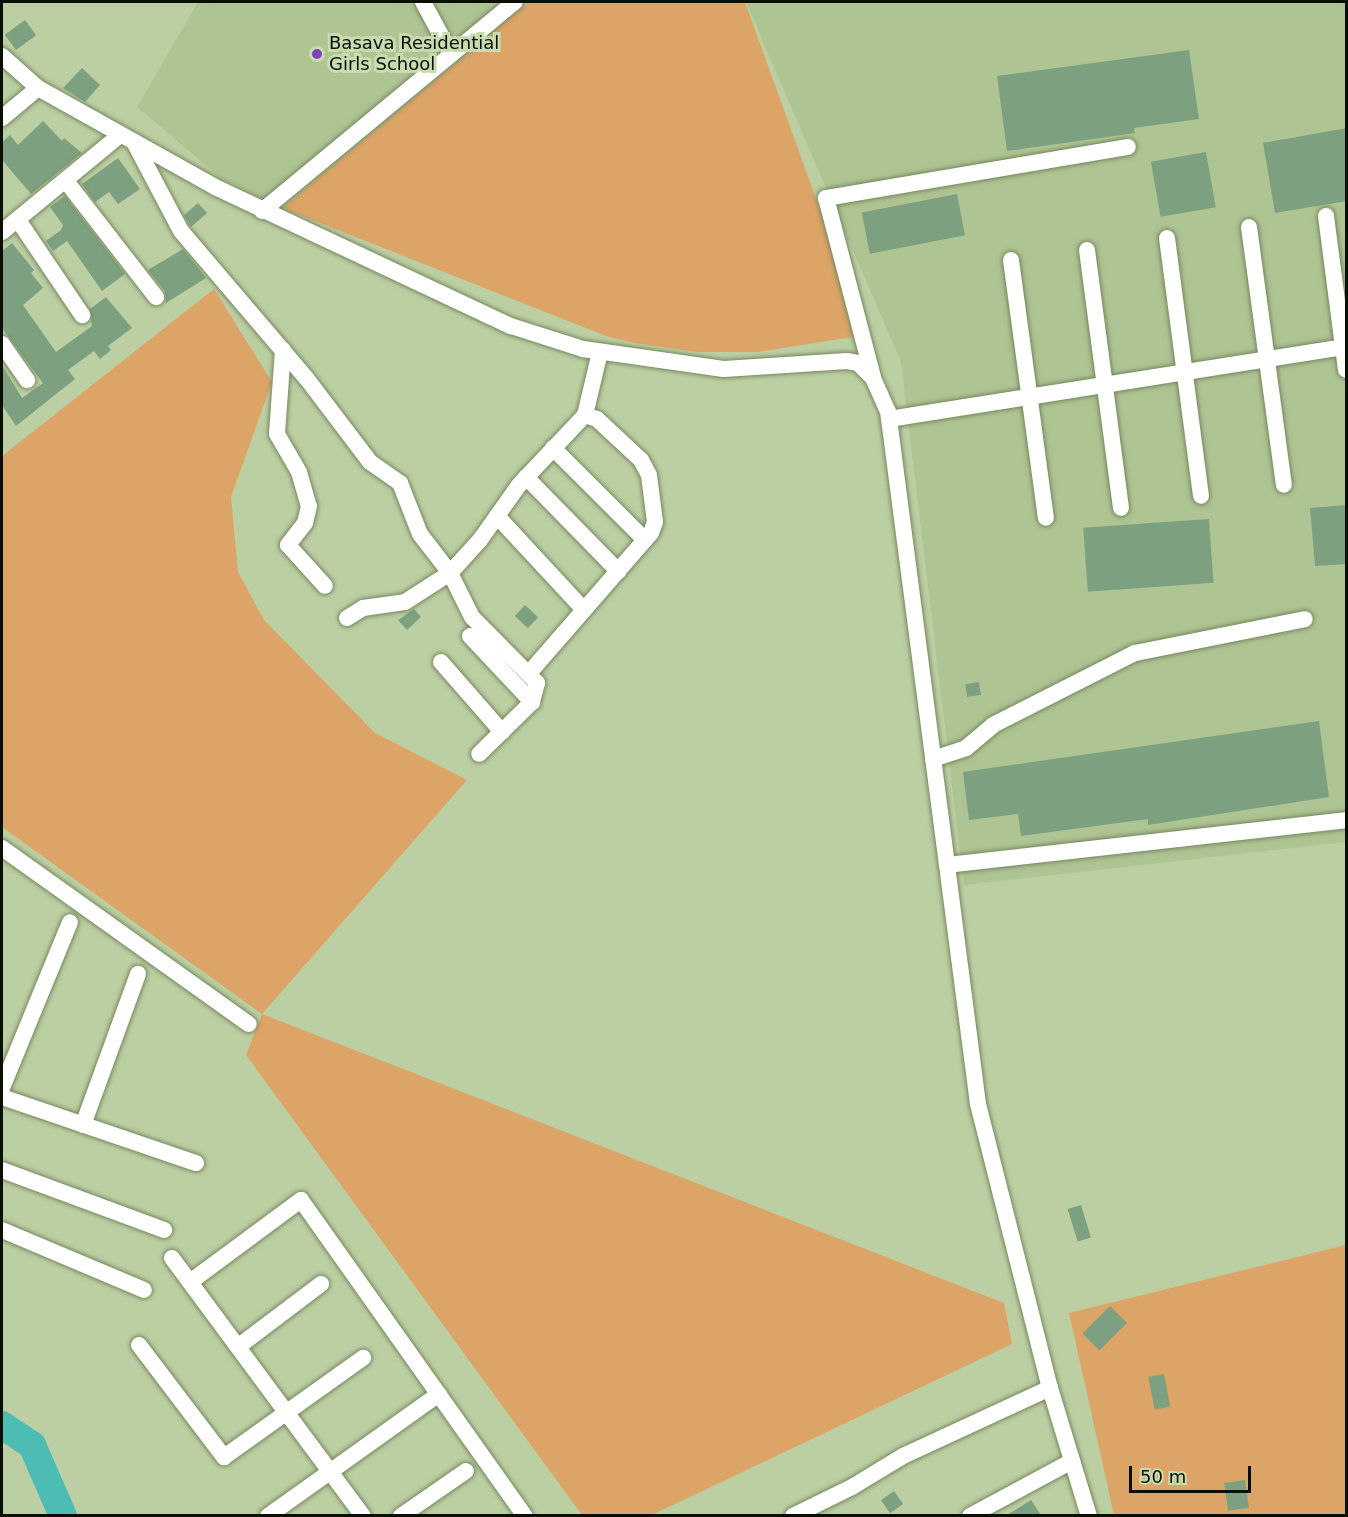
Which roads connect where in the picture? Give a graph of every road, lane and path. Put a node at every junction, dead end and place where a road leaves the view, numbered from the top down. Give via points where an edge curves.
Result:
1 (423, 2) edge
2 (515, 2) edge
3 (450, 52) junction
4 (2, 56) edge
5 (38, 88) junction
6 (2, 118) edge
7 (126, 139) junction
8 (1128, 147) dead end
9 (66, 181) junction
10 (262, 211) junction
11 (1326, 216) dead end
12 (18, 220) junction
13 (1249, 227) dead end
14 (2, 232) edge
15 (1167, 238) dead end
16 (1087, 250) dead end
17 (1011, 260) dead end
18 (156, 297) dead end
19 (82, 315) dead end
20 (2, 344) edge
21 (1345, 347) edge
22 (283, 350) junction
23 (600, 352) junction
24 (1267, 359) junction
25 (1347, 370) edge
26 (1185, 372) junction
27 (873, 378) junction
28 (27, 380) dead end
29 (1105, 385) junction
30 (1030, 397) junction
31 (585, 415) junction
32 (889, 419) junction
33 (553, 448) junction
34 (526, 477) junction
35 (1284, 485) dead end
36 (1202, 496) dead end
37 (1121, 508) dead end
38 (497, 516) junction
39 (1046, 518) dead end
40 (645, 540) junction
41 (618, 571) junction
42 (450, 573) junction
43 (325, 586) dead end
44 (584, 610) junction
45 (347, 618) dead end
46 (1305, 620) dead end
47 (470, 636) dead end
48 (441, 662) dead end
49 (530, 672) junction
50 (532, 702) junction
51 (502, 732) junction
52 (479, 754) dead end
53 (933, 759) junction
54 (1347, 820) edge
55 (2, 848) edge
56 (947, 866) junction
57 (70, 922) dead end
58 (138, 974) dead end
59 (249, 1024) dead end
60 (2, 1088) edge
61 (2, 1097) edge
62 (83, 1125) junction
63 (196, 1163) dead end
64 (2, 1170) edge
65 (2, 1230) edge
66 (164, 1230) dead end
67 (172, 1258) dead end
68 (190, 1282) junction
69 (321, 1284) dead end
70 (144, 1290) dead end
71 (139, 1345) dead end
72 (239, 1346) junction
73 (363, 1358) dead end
74 (1050, 1388) junction
75 (439, 1394) junction
76 (288, 1412) junction
77 (1072, 1461) junction
78 (331, 1471) junction
79 (466, 1471) dead end
80 (268, 1515) edge
81 (363, 1515) edge
82 (401, 1515) edge
83 (525, 1515) edge
84 (793, 1515) edge
85 (970, 1515) edge
86 (1089, 1515) edge

1 - 3 street
2 - 3 street
3 - 10 street
4 - 5 street
5 - 6 street
5 - 7 street
7 - 9 street
7 - 10 street
7 - 22 street via 181,231
8 - 27 street via 826,198
9 - 12 street
9 - 18 street
10 - 23 street via 511,326
11 - 21 street
12 - 14 street
12 - 19 street
13 - 24 street
15 - 26 street
16 - 29 street
17 - 30 street
20 - 28 street
21 - 24 street
21 - 25 street
22 - 42 street via 370,462 400,483 420,534
22 - 43 street via 277,434 299,472 309,506 307,519 288,545
23 - 27 street via 738,370 847,361 858,363
23 - 31 street
24 - 26 street
24 - 35 street
26 - 29 street
26 - 36 street
27 - 32 street via 884,396
29 - 30 street
29 - 37 street
30 - 32 street
30 - 39 street
31 - 33 street
31 - 40 street via 597,419 646,468 655,522
32 - 53 street
33 - 34 street
33 - 40 street
34 - 38 street
34 - 41 street
38 - 42 street
38 - 44 street
40 - 41 street
41 - 44 street
42 - 45 street via 405,602 363,608
42 - 49 street via 472,617
44 - 49 street
46 - 53 street via 1135,653 993,725 966,748
47 - 50 street
48 - 51 street
49 - 50 street via 538,689
50 - 51 street
51 - 52 street
53 - 56 street
54 - 56 street
55 - 59 street
56 - 74 street via 978,1104
57 - 60 street
58 - 62 street
61 - 62 street
62 - 63 street
64 - 66 street
65 - 70 street
67 - 68 street
68 - 72 street
68 - 75 street via 301,1200
69 - 72 street
71 - 76 street via 224,1457
72 - 76 street
73 - 76 street
74 - 77 street
74 - 84 street via 903,1456 852,1487
75 - 78 street
75 - 83 street
76 - 78 street
77 - 85 street
77 - 86 street
78 - 80 street
78 - 81 street
79 - 82 street

